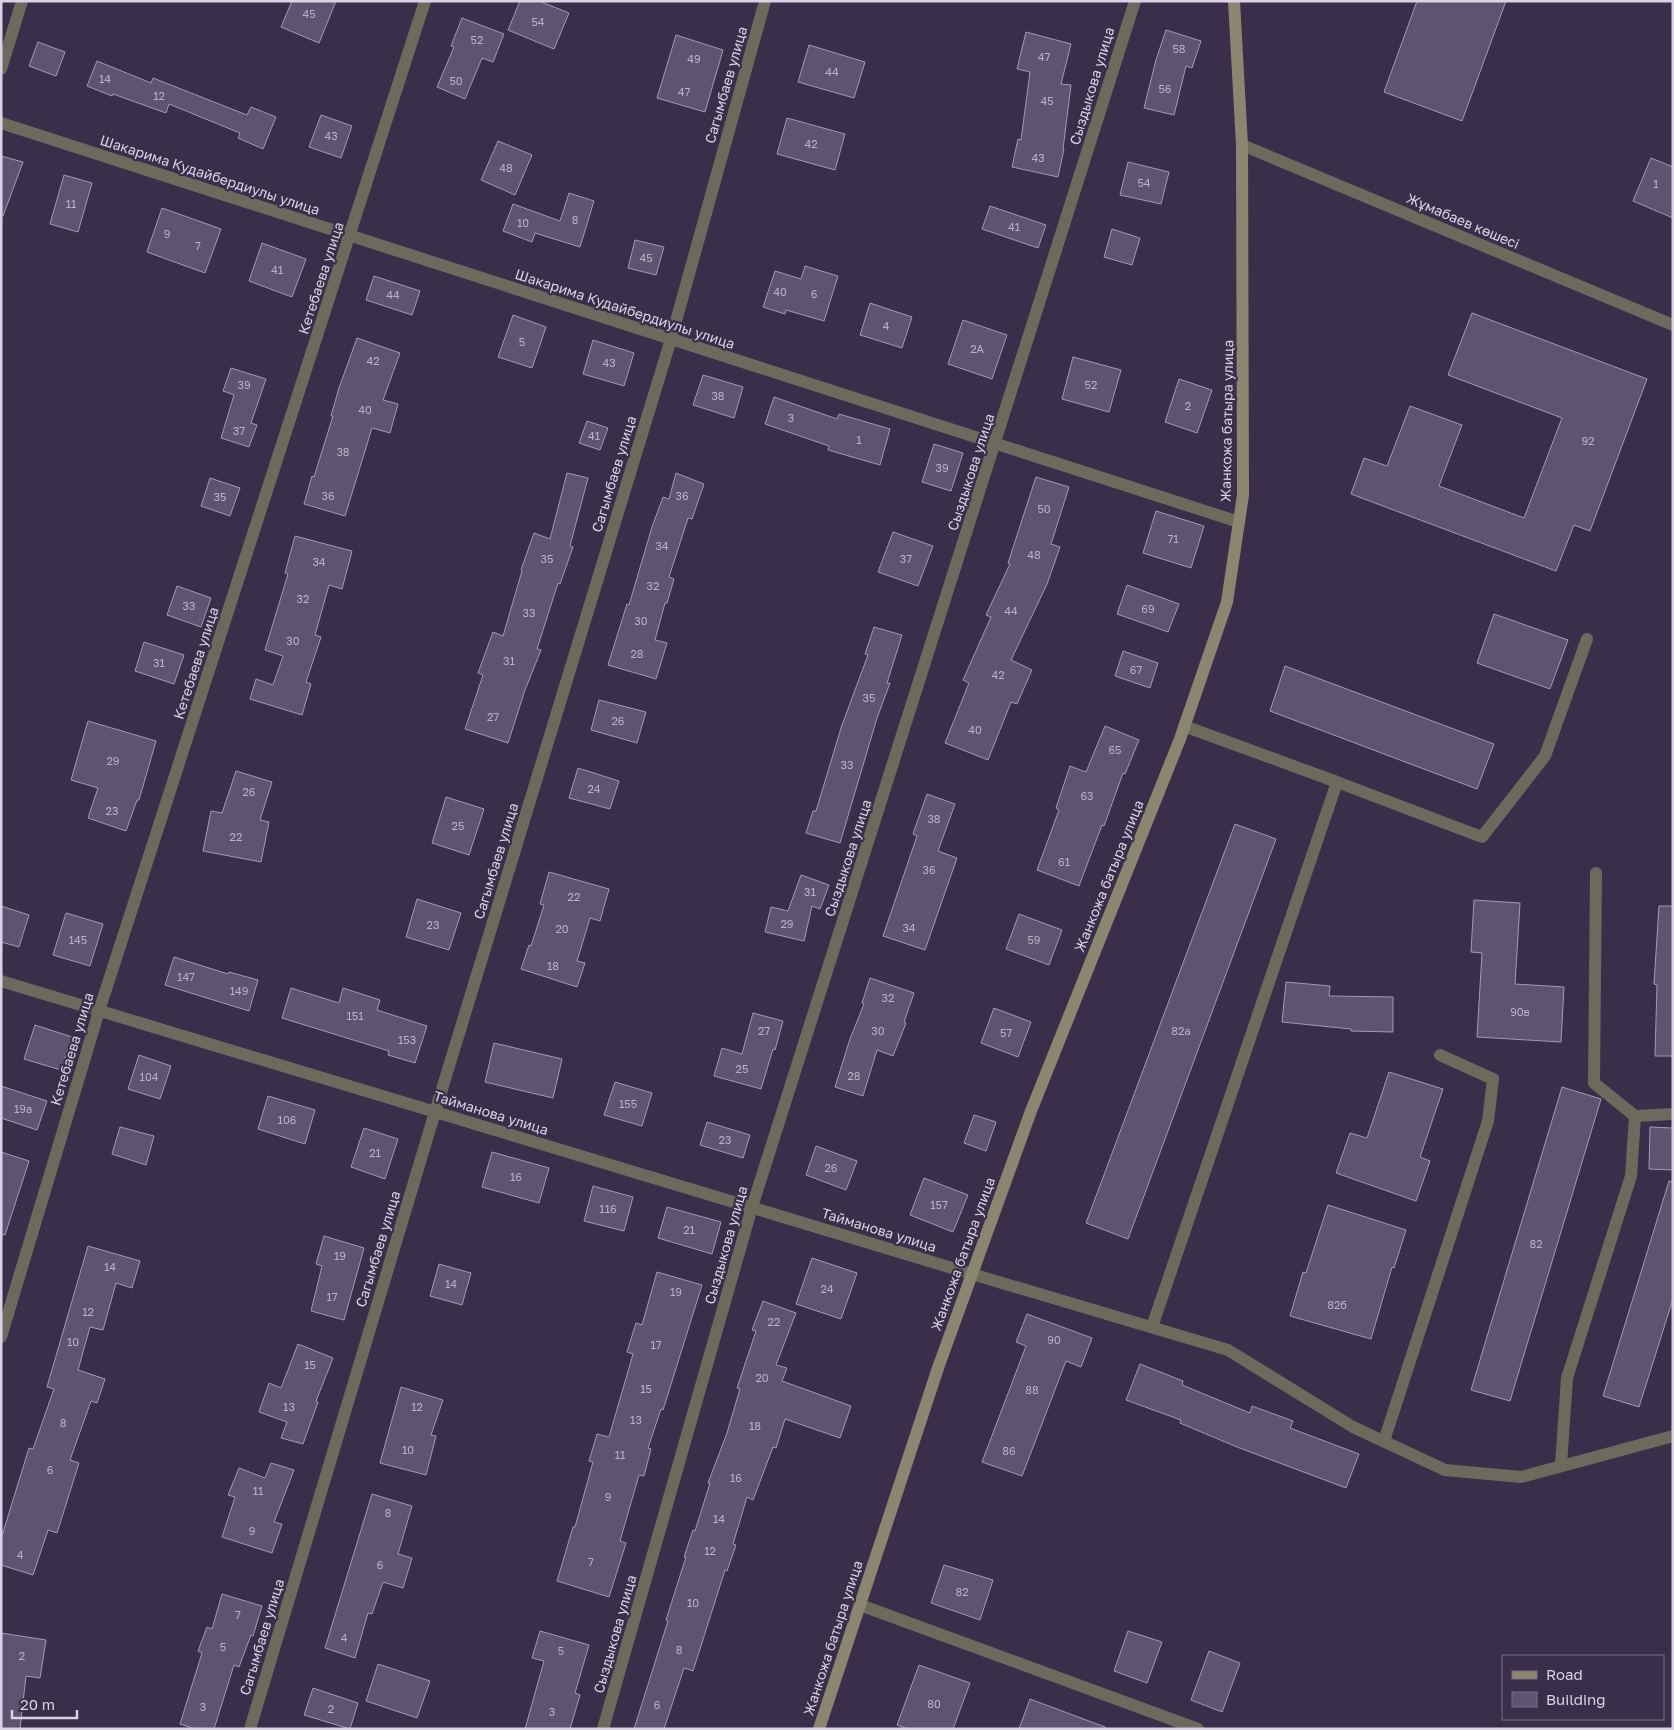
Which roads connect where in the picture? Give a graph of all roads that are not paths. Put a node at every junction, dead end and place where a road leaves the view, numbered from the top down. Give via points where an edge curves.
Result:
1 (22, 1) edge
2 (425, 1) edge
3 (765, 1) edge
4 (1135, 1) edge
5 (1234, 1) edge
6 (1, 69) edge
7 (1, 123) edge
8 (1242, 145) junction
9 (350, 236) junction
10 (1673, 324) edge
11 (671, 339) junction
12 (996, 444) junction
13 (1239, 522) junction
14 (1587, 639) dead end
15 (1184, 726) junction
16 (1337, 782) junction
17 (1596, 873) dead end
18 (1, 981) edge
19 (99, 1011) junction
20 (1440, 1055) dead end
21 (435, 1112) junction
22 (1673, 1114) edge
23 (1635, 1116) junction
24 (752, 1207) junction
25 (972, 1274) junction
26 (1152, 1327) junction
27 (1, 1337) edge
28 (1673, 1436) edge
29 (1384, 1441) junction
30 (1561, 1465) junction
31 (860, 1606) junction
32 (250, 1729) edge
33 (603, 1729) edge
34 (819, 1729) edge
35 (1198, 1729) edge

1 - 6 street
2 - 9 street, Кетебаева улица
3 - 11 street, Сагымбаев улица
4 - 12 street, Сыздыкова улица
5 - 8 street, Жанкожа батыра улица
7 - 9 street, Шакарима Кудайбердиулы улица
8 - 10 street, Жұмабаев көшесі
8 - 13 street, Жанкожа батыра улица via 1243,495
9 - 11 street, Шакарима Кудайбердиулы улица
9 - 19 street, Кетебаева улица
11 - 12 street, Шакарима Кудайбердиулы улица
11 - 21 street, Сагымбаев улица
12 - 13 street, Шакарима Кудайбердиулы улица
12 - 24 street, Сыздыкова улица
13 - 15 street, Жанкожа батыра улица via 1227,602
14 - 16 street via 1545,756 1482,837
15 - 16 street
15 - 25 street, Жанкожа батыра улица via 1031,1111
16 - 26 street
17 - 23 street via 1594,1083
18 - 19 street, Тайманова улица
19 - 21 street, Тайманова улица
19 - 27 street, Кетебаева улица
20 - 29 street via 1493,1079 1488,1121
21 - 24 street, Тайманова улица
21 - 32 street, Сагымбаев улица
22 - 23 street
23 - 30 street via 1631,1176 1567,1378
24 - 25 street, Тайманова улица
24 - 33 street, Сыздыкова улица
25 - 26 street, Тайманова улица
25 - 31 street, Жанкожа батыра улица
26 - 29 street, Тайманова улица via 1228,1350 1353,1427
28 - 30 street, Тайманова улица
29 - 30 street, Тайманова улица via 1445,1470 1521,1477
31 - 34 street, Жанкожа батыра улица
31 - 35 street

